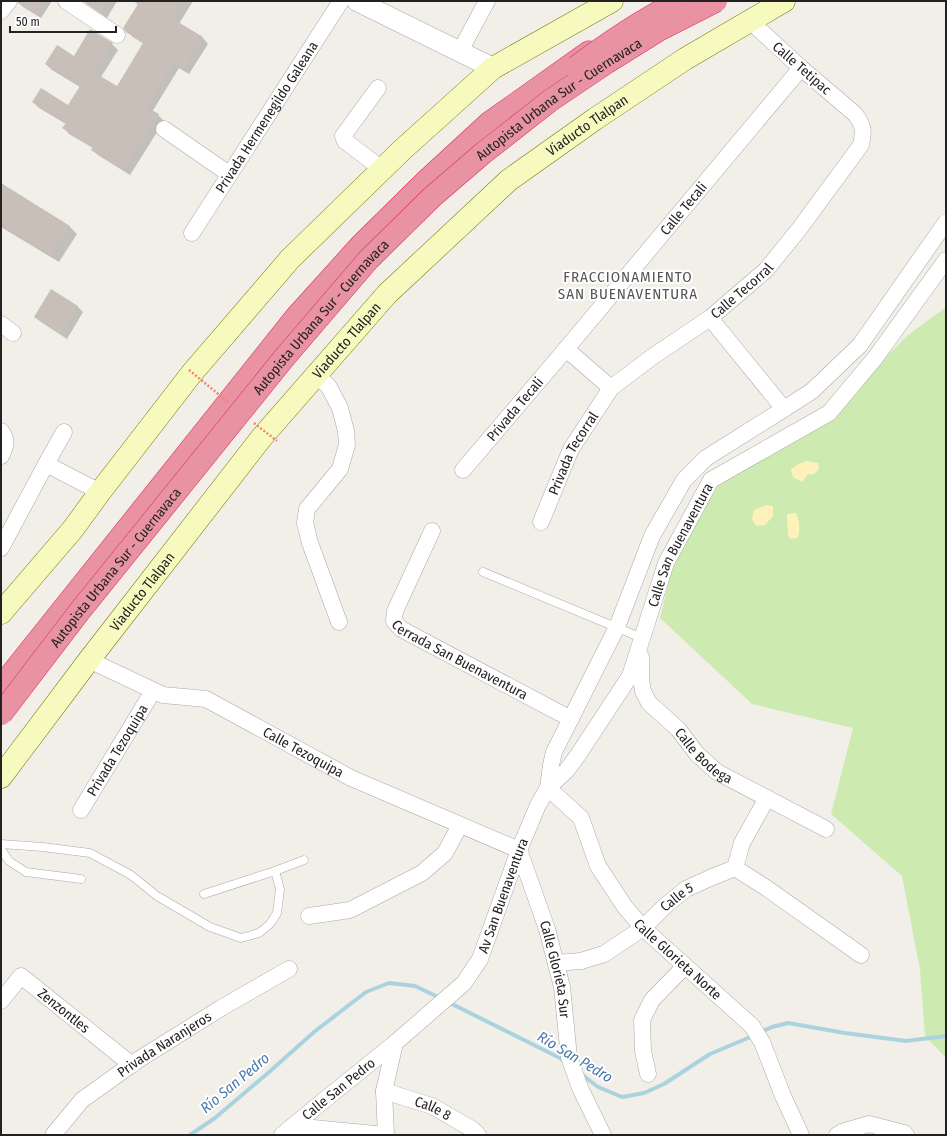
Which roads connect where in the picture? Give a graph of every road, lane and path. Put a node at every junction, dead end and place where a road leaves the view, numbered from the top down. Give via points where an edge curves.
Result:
1 (9, 1) edge
2 (66, 1) edge
3 (341, 1) edge
4 (357, 1) edge
5 (487, 1) edge
6 (612, 1) edge
7 (679, 1) edge
8 (716, 1) edge
9 (728, 1) edge
10 (784, 1) edge
11 (1, 11) edge
12 (750, 21) junction
13 (116, 35) dead end
14 (460, 51) junction
15 (493, 68) junction
16 (801, 68) junction
17 (378, 88) dead end
18 (855, 114) joint
19 (164, 129) dead end
20 (382, 169) junction
21 (229, 174) junction
22 (946, 222) edge
23 (192, 233) dead end
24 (946, 260) edge
25 (710, 318) junction
26 (566, 349) junction
27 (317, 375) junction
28 (610, 388) junction
29 (784, 409) junction
30 (1, 432) edge
31 (64, 432) dead end
32 (1, 456) edge
33 (46, 464) junction
34 (464, 470) dead end
35 (100, 492) junction
36 (541, 522) dead end
37 (432, 531) dead end
38 (1, 548) edge
39 (483, 572) dead end
40 (1, 612) edge
41 (339, 622) dead end
42 (617, 627) junction
43 (642, 638) junction
44 (89, 660) junction
45 (1, 687) edge
46 (153, 691) junction
47 (1, 696) edge
48 (1, 714) edge
49 (571, 719) junction
50 (1, 722) edge
51 (1, 777) edge
52 (548, 788) junction
53 (767, 798) junction
54 (538, 805) joint
55 (80, 810) dead end
56 (460, 825) junction
57 (826, 829) dead end
58 (1, 844) edge
59 (1, 849) edge
60 (519, 850) junction
61 (304, 860) dead end
62 (735, 868) junction
63 (275, 871) junction
64 (81, 879) dead end
65 (204, 894) dead end
66 (309, 916) dead end
67 (643, 928) junction
68 (861, 955) dead end
69 (556, 963) junction
70 (685, 966) junction
71 (289, 969) dead end
72 (1, 1001) edge
73 (395, 1043) junction
74 (132, 1065) junction
75 (648, 1074) dead end
76 (384, 1092) junction
77 (288, 1131) edge
78 (53, 1135) edge
79 (386, 1135) edge
80 (478, 1135) edge
81 (603, 1135) edge
82 (801, 1135) edge
83 (837, 1135) edge
84 (906, 1135) edge

1 - 11 street
2 - 13 street
3 - 21 street, Privada Hermenegildo Galeana
4 - 14 street
5 - 14 street
6 - 15 main road
7 - 45 highway via 601,44 490,123 360,246 296,317
7 - 47 highway, Autopista Urbana Sur - Cuernavaca, bridge via 603,46 486,134 424,189 363,249 278,349
8 - 48 highway, Autopista Urbana Sur - Cuernavaca, bridge via 659,30 551,100 432,197 368,260 284,358 79,612
9 - 50 highway, Viaducto Tlalpan via 683,24 555,104 410,226 317,329
10 - 12 main road, Viaducto Tlalpan
12 - 16 street, Calle Tetipac
12 - 27 main road, Viaducto Tlalpan via 685,59 509,180 387,294
14 - 15 street
15 - 20 main road
16 - 18 street, Calle Tetipac
16 - 26 street, Calle Tecali
17 - 20 street via 343,136 345,141
18 - 25 street, Calle Tecorral via 861,122 861,145 766,270
19 - 21 street
20 - 35 main road via 290,259 192,373
21 - 23 street, Privada Hermenegildo Galeana
22 - 29 street, Calle San Buenaventura via 860,345 812,391
24 - 43 street, Calle San Buenaventura via 875,358 829,413 711,480 666,563
25 - 28 street, Calle Tecorral
25 - 29 street
26 - 28 street
26 - 34 street, Privada Tecali
27 - 41 street via 329,387 340,408 347,445 340,469 307,509 305,523
27 - 44 main road, Viaducto Tlalpan via 262,437
28 - 36 street, Privada Tecorral via 571,449
29 - 42 street, Calle San Buenaventura via 706,458 684,480 652,536
30 - 32 street via 6,441
31 - 33 street
33 - 35 street
33 - 38 street
35 - 40 main road via 73,529
37 - 49 street, Cerrada San Buenaventura via 395,611 394,622 401,629
39 - 42 lane
42 - 43 lane
42 - 49 street, Calle San Buenaventura
43 - 52 street, Calle San Buenaventura via 630,676 622,689 566,770
43 - 53 street, Calle Bodega via 641,679 649,703 678,729 697,754 717,772
44 - 46 street, Calle Tezoquipa
44 - 51 main road, Viaducto Tlalpan
46 - 55 street, Privada Tezoquipa
46 - 56 street, Calle Tezoquipa via 163,695 206,699 351,778
49 - 52 street, Calle San Buenaventura via 554,752
52 - 54 street, Calle San Buenaventura
52 - 67 street, Calle Glorieta Norte via 581,818 598,866 624,907
53 - 57 street, Calle Bodega
53 - 62 street via 742,843
54 - 60 street, Av San Buenaventura
56 - 60 street, Calle Tezoquipa
56 - 66 street via 445,853 422,874 350,910
58 - 63 lane via 90,853 131,875 157,896 210,927 241,938 259,933 270,924 277,913 280,889
59 - 64 lane via 9,861 26,872
60 - 69 street, Calle Glorieta Sur via 547,929
60 - 73 street, Av San Buenaventura via 480,959 464,983
61 - 63 lane
62 - 67 street, Calle 5 via 686,889
62 - 68 street
63 - 65 lane
67 - 69 street, Calle 5 via 604,954 581,961
67 - 70 street, Calle Glorieta Norte
69 - 81 street, Calle Glorieta Sur via 562,987 569,1057 580,1088
70 - 75 street via 652,1000 642,1020 643,1051
70 - 82 street, Calle Glorieta Norte via 752,1026 762,1042
71 - 74 street, Privada Naranjeros via 221,1008
72 - 74 street, Zenzontles via 21,976
73 - 76 street
73 - 77 street, Calle San Pedro
74 - 78 street, Privada Naranjeros via 82,1100
76 - 79 street
76 - 80 street, Calle 8 via 432,1106
77 - 79 street
83 - 84 street via 869,1124

